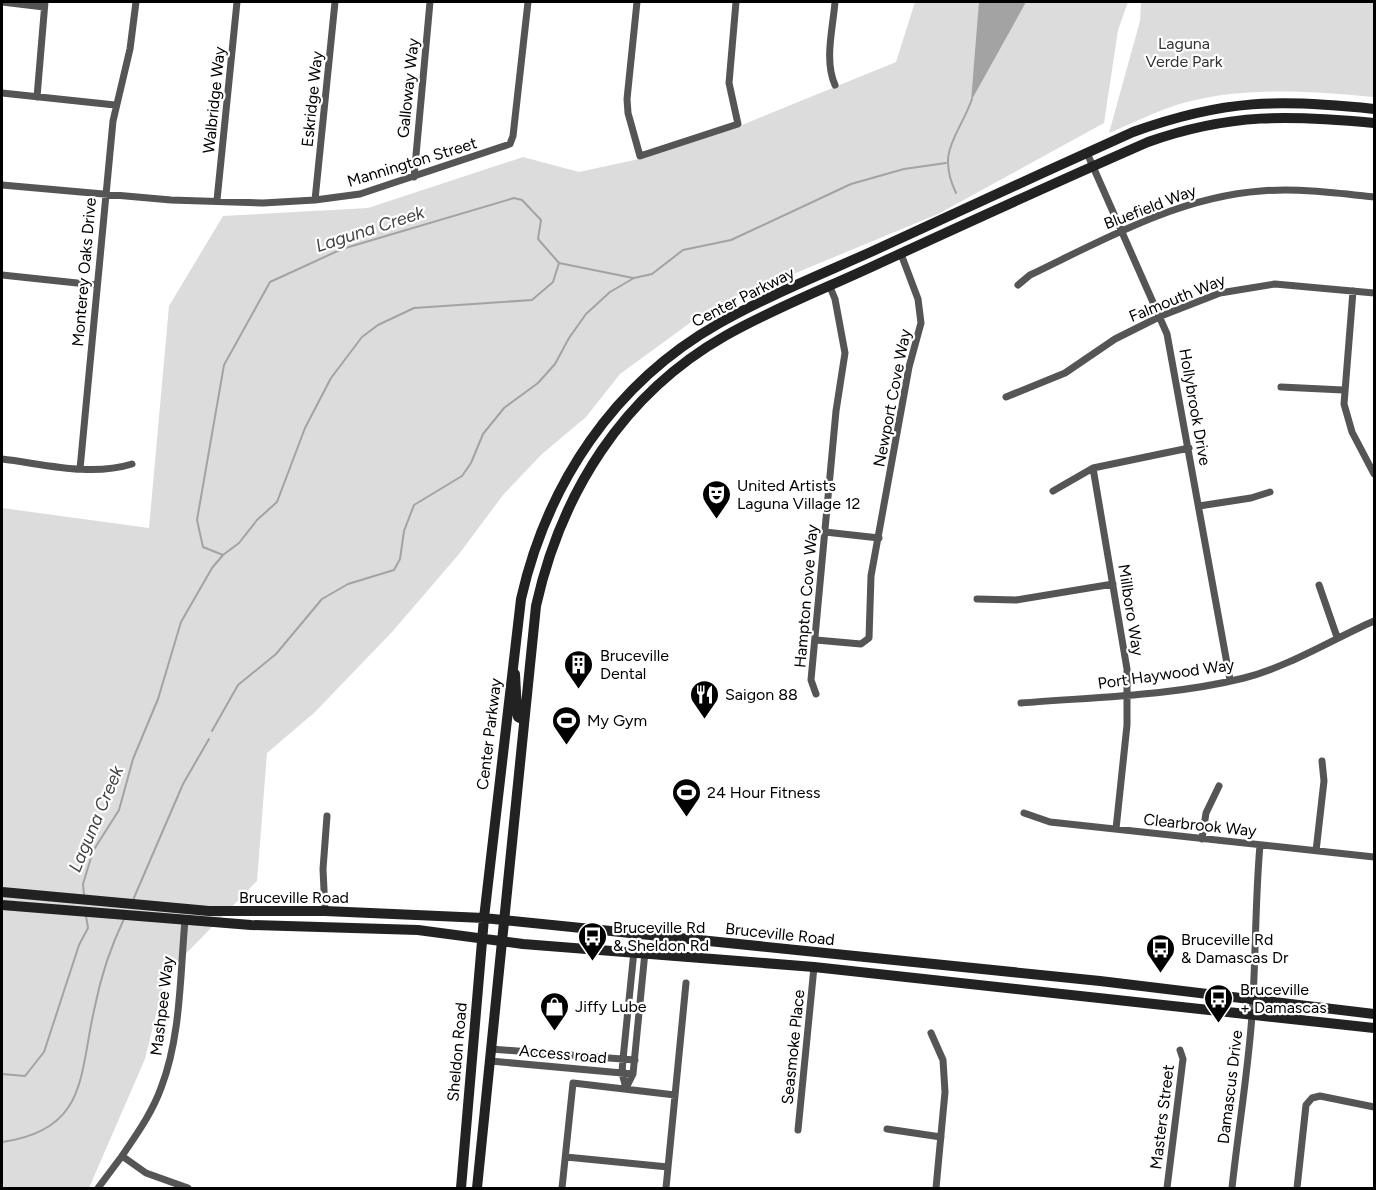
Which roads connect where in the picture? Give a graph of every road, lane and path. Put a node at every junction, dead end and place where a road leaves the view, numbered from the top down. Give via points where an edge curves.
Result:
1 (2, 2) edge
2 (136, 2) edge
3 (237, 2) edge
4 (335, 2) edge
5 (430, 2) edge
6 (528, 2) edge
7 (637, 2) edge
8 (736, 2) edge
9 (835, 2) edge
10 (45, 4) edge
11 (835, 85) dead end
12 (2, 93) edge
13 (37, 97) junction
14 (115, 105) junction
15 (1374, 109) edge
16 (1374, 123) edge
17 (1087, 153) junction
18 (1094, 166) junction
19 (414, 177) junction
20 (2, 185) edge
21 (105, 194) junction
22 (1374, 197) edge
23 (217, 200) junction
24 (315, 200) junction
25 (1123, 230) junction
26 (901, 254) junction
27 (2, 275) edge
28 (96, 285) junction
29 (1018, 285) dead end
30 (830, 287) junction
31 (1353, 291) junction
32 (1374, 293) edge
33 (1161, 316) junction
34 (1281, 387) dead end
35 (1343, 390) junction
36 (1006, 397) dead end
37 (1189, 448) junction
38 (2, 459) edge
39 (132, 464) dead end
40 (1093, 468) junction
41 (80, 469) junction
42 (1374, 474) edge
43 (1053, 491) dead end
44 (1270, 492) dead end
45 (1199, 506) junction
46 (825, 532) junction
47 (879, 538) junction
48 (538, 541) junction
49 (553, 544) junction
50 (533, 554) junction
51 (548, 558) junction
52 (1113, 584) junction
53 (1319, 585) dead end
54 (977, 599) dead end
55 (1374, 621) edge
56 (1337, 637) junction
57 (816, 640) junction
58 (513, 662) junction
59 (1230, 680) junction
60 (816, 694) dead end
61 (1128, 695) junction
62 (1021, 704) dead end
63 (524, 720) junction
64 (1322, 761) dead end
65 (1219, 786) dead end
66 (1024, 813) dead end
67 (327, 816) dead end
68 (1116, 829) junction
69 (1202, 839) junction
70 (1260, 845) junction
71 (1316, 851) junction
72 (1374, 856) edge
73 (2, 892) edge
74 (2, 904) edge
75 (71, 904) junction
76 (326, 911) junction
77 (161, 913) junction
78 (484, 918) junction
79 (503, 920) junction
80 (185, 921) junction
81 (483, 937) junction
82 (502, 940) junction
83 (742, 945) junction
84 (633, 951) junction
85 (645, 952) junction
86 (661, 954) junction
87 (814, 967) junction
88 (686, 982) dead end
89 (1252, 1000) junction
90 (1252, 1014) junction
91 (1374, 1014) edge
92 (1374, 1028) edge
93 (931, 1033) dead end
94 (491, 1049) junction
95 (1180, 1050) dead end
96 (623, 1059) junction
97 (635, 1060) junction
98 (490, 1061) junction
99 (622, 1073) junction
100 (633, 1074) junction
101 (626, 1088) junction
102 (675, 1095) junction
103 (1374, 1107) edge
104 (887, 1129) dead end
105 (798, 1130) dead end
106 (941, 1137) junction
107 (122, 1156) junction
108 (566, 1157) junction
109 (668, 1167) junction
110 (98, 1188) edge
111 (188, 1188) edge
112 (461, 1188) edge
113 (477, 1188) edge
114 (562, 1188) edge
115 (666, 1188) edge
116 (936, 1188) edge
117 (1168, 1188) edge
118 (1174, 1188) edge
119 (1232, 1188) edge
120 (1297, 1188) edge

1 - 10 street
2 - 14 street, Monterey Oaks Drive via 128,58
3 - 23 street, Walbridge Way
4 - 24 street, Eskridge Way
5 - 19 street, Galloway Way
6 - 19 street, Mannington Street via 510,144
7 - 8 street via 627,99 640,156 738,124 729,83
9 - 11 street via 830,59
10 - 13 street
12 - 13 street
13 - 14 street
14 - 21 street, Monterey Oaks Drive
15 - 17 main road, Center Parkway via 1286,101 1218,107 1166,120
16 - 18 main road, Center Parkway via 1285,116 1230,120 1174,132
17 - 18 street, Hollybrook Drive
17 - 48 main road, Center Parkway via 736,314 688,342 645,376 594,433 562,485
18 - 25 street, Hollybrook Drive
18 - 26 main road, Center Parkway
19 - 24 street, Mannington Street via 360,194
20 - 21 street, Mannington Street
21 - 23 street, Mannington Street
21 - 28 street, Monterey Oaks Drive
22 - 25 street, Bluefield Way via 1311,190 1258,191 1200,201
23 - 24 street, Mannington Street
25 - 29 street, Bluefield Way via 1030,275
25 - 33 street, Hollybrook Drive
26 - 30 main road, Center Parkway
26 - 47 street, Newport Cove Way via 918,298 921,323 909,367
27 - 28 street
28 - 41 street, Monterey Oaks Drive
30 - 46 street, Hampton Cove Way via 845,353
30 - 49 main road, Center Parkway via 725,336 657,385 597,454 570,501
31 - 32 street, Falmouth Way
31 - 33 street, Falmouth Way via 1254,286 1220,293
31 - 35 street
33 - 36 street, Falmouth Way via 1115,339 1065,373
33 - 37 street, Hollybrook Drive via 1174,359
34 - 35 street
35 - 42 street via 1352,432
37 - 40 street
37 - 45 street, Hollybrook Drive
38 - 41 street
39 - 41 street via 114,470
40 - 43 street
40 - 52 street, Millboro Way
44 - 45 street
45 - 59 street, Hollybrook Drive
46 - 47 street
46 - 57 street, Hampton Cove Way
47 - 57 street, Newport Cove Way via 871,576 869,638 861,644
48 - 49 street
48 - 50 main road, Center Parkway
49 - 51 main road, Center Parkway
50 - 51 street
50 - 58 main road, Center Parkway via 521,599
51 - 63 main road, Center Parkway via 536,606
52 - 54 street via 1016,600
52 - 61 street, Millboro Way
53 - 56 street
55 - 56 street, Port Haywood Way
56 - 59 street, Port Haywood Way via 1291,661
57 - 60 street, Hampton Cove Way via 812,680
58 - 63 main road via 517,712
58 - 78 main road, Center Parkway
59 - 61 street, Port Haywood Way
61 - 62 street, Port Haywood Way
61 - 68 street, Millboro Way
63 - 79 main road, Center Parkway
64 - 71 street via 1324,781
65 - 69 street via 1206,813
66 - 68 street, Clearbrook Way via 1050,822
67 - 76 street
68 - 69 street, Clearbrook Way
69 - 70 street, Clearbrook Way
70 - 71 street, Clearbrook Way
70 - 89 street, Damascus Drive
71 - 72 street, Clearbrook Way
73 - 75 main road, Bruceville Road
74 - 75 main road, Bruceville Road
75 - 77 main road, Bruceville Road
76 - 77 main road, Bruceville Road
76 - 78 main road, Bruceville Road
77 - 80 main road, Bruceville Road
78 - 79 main road, Bruceville Road
78 - 81 main road, Sheldon Road
79 - 82 main road, Sheldon Road
79 - 83 main road, Bruceville Road
80 - 81 main road, Bruceville Road via 418,930
80 - 107 street, Mashpee Way via 168,1068 152,1108
81 - 82 main road, Bruceville Road
81 - 112 main road, Sheldon Road
82 - 84 main road, Bruceville Road
82 - 94 main road, Sheldon Road
83 - 86 main road via 732,951 679,948
83 - 89 main road, Bruceville Road
84 - 85 main road, Bruceville Road
84 - 96 street
85 - 86 main road, Bruceville Road
85 - 97 street
86 - 87 main road, Bruceville Road
87 - 90 main road, Bruceville Road
87 - 105 street, Seasmoke Place
88 - 102 street
89 - 90 street, Damascus Drive
89 - 91 main road, Bruceville Road
90 - 92 main road, Bruceville Road
90 - 119 street, Damascus Drive
93 - 106 street via 943,1060
94 - 96 street
94 - 98 main road, Sheldon Road
95 - 117 street, Masters Street via 1183,1059
96 - 97 street
96 - 99 street
97 - 100 street
98 - 99 street, Access road
98 - 113 main road, Sheldon Road
99 - 100 street, Access road
99 - 101 street
100 - 101 street
101 - 102 street
101 - 108 street via 573,1083
102 - 109 street
103 - 120 street via 1330,1098 1312,1098 1306,1104
104 - 106 street
106 - 116 street
107 - 110 street, Mashpee Way
107 - 111 street via 146,1173
108 - 109 street
108 - 114 street
109 - 115 street
117 - 118 street

